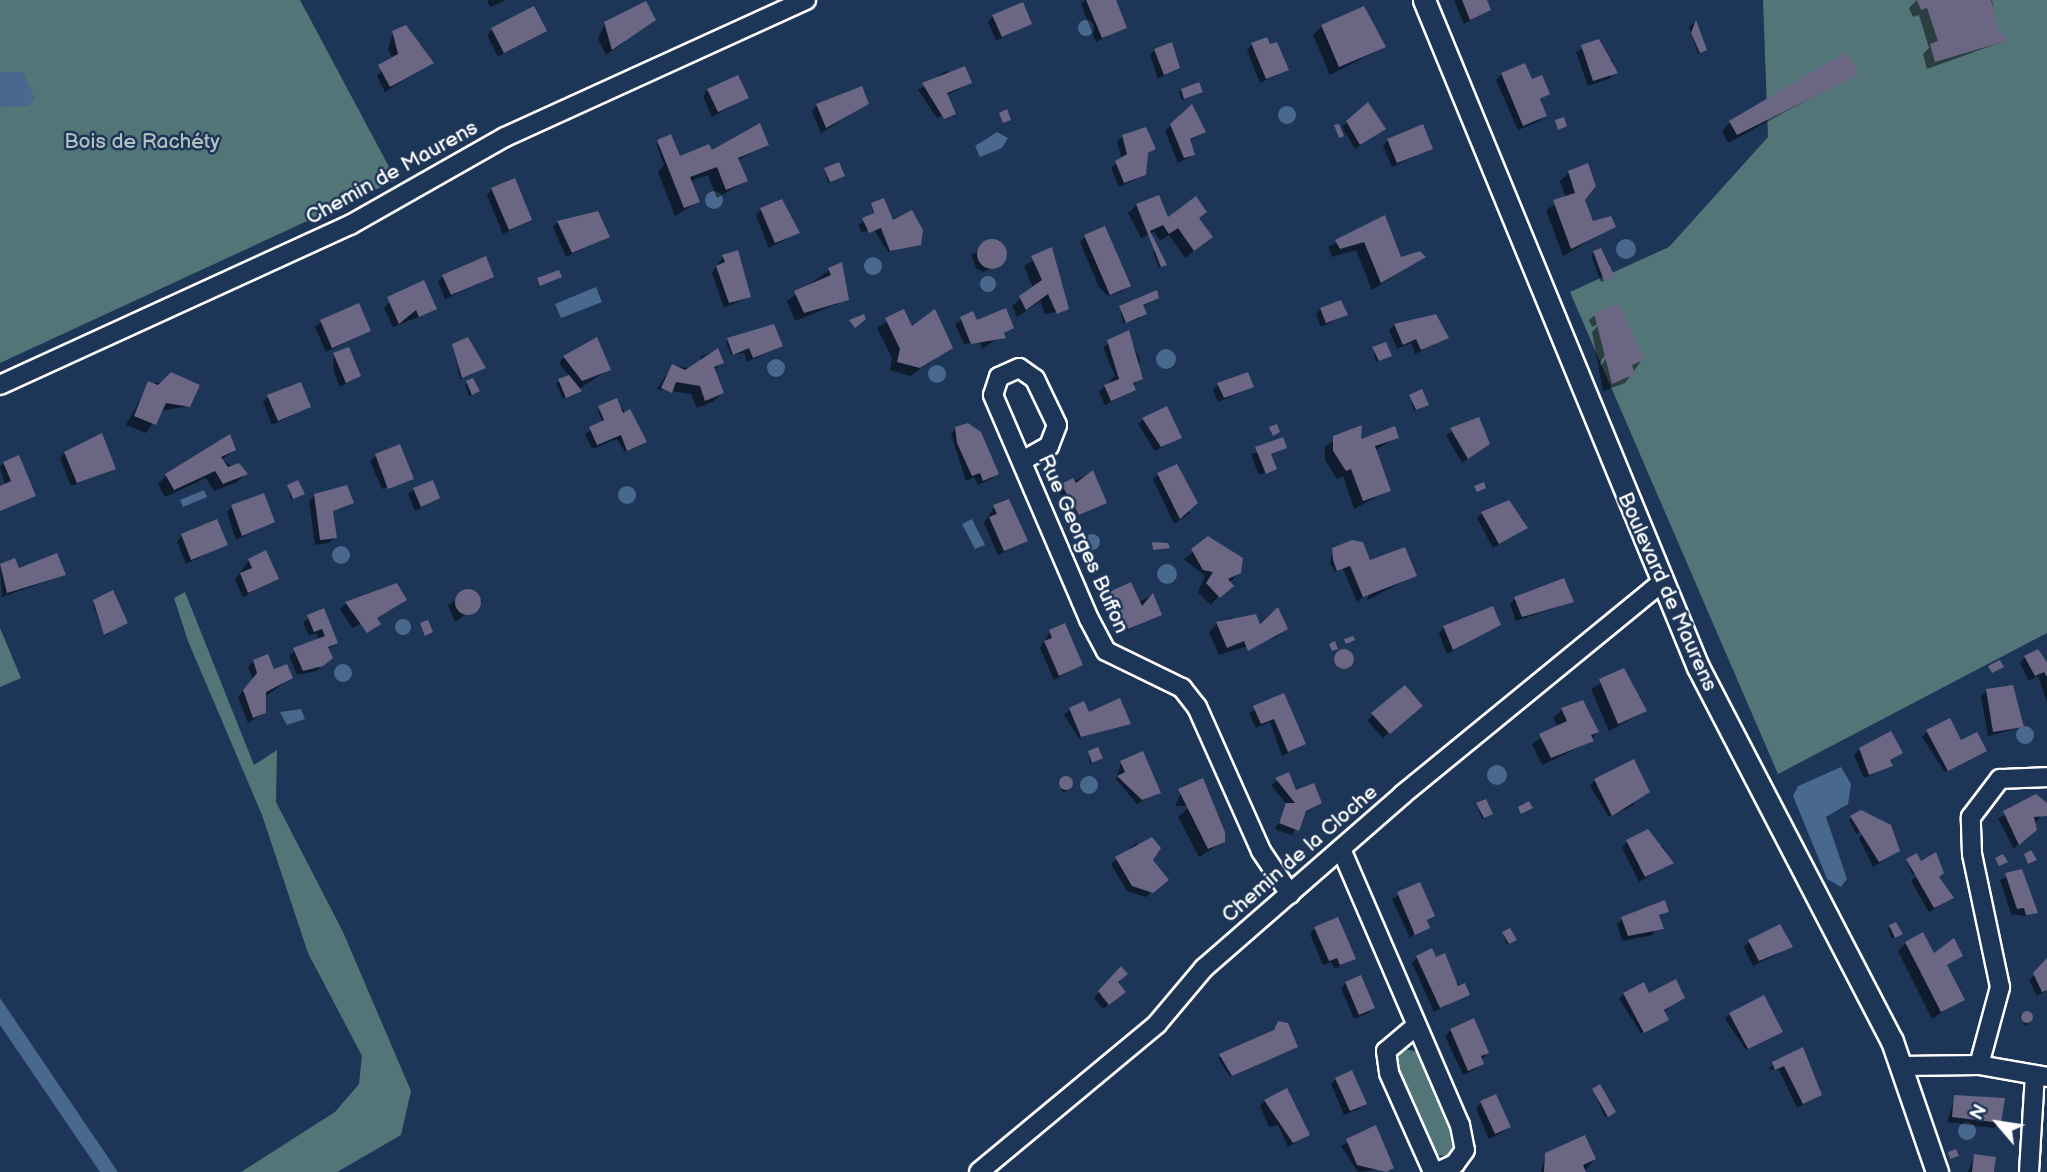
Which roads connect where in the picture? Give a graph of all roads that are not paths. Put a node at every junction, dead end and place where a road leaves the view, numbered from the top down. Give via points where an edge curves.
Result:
1 (806, 0) edge
2 (1424, 0) edge
3 (0, 386) edge
4 (1022, 461) junction
5 (1662, 582) junction
6 (2047, 777) edge
7 (1341, 849) junction
8 (1290, 894) junction
9 (1416, 1026) junction
10 (1979, 1065) junction
11 (1902, 1066) junction
12 (2041, 1076) edge
13 (979, 1172) edge
14 (1436, 1172) edge
15 (1937, 1172) edge
16 (2029, 1172) edge

1 - 3 street, Chemin de Maurens via 505,137 350,225
2 - 5 street, Boulevard de Maurens
4 - 4 street, Rue Georges Buffon via 993,395 999,377 1019,368 1035,379 1057,425 1049,446
4 - 8 street, Rue Georges Buffon via 1106,651 1182,688 1197,707 1261,851
5 - 7 street, Chemin de la Cloche
5 - 11 street, Boulevard de Maurens via 1750,774
6 - 10 street via 2000,779 1971,817 1972,854 2000,987
7 - 8 street, Chemin de la Cloche
7 - 9 street
8 - 13 street, Chemin de la Cloche via 1204,968 1157,1024
9 - 14 street via 1387,1051 1389,1073
9 - 14 street via 1465,1150 1455,1164
10 - 11 street
10 - 12 street
11 - 15 street, Boulevard de Maurens
12 - 16 street

